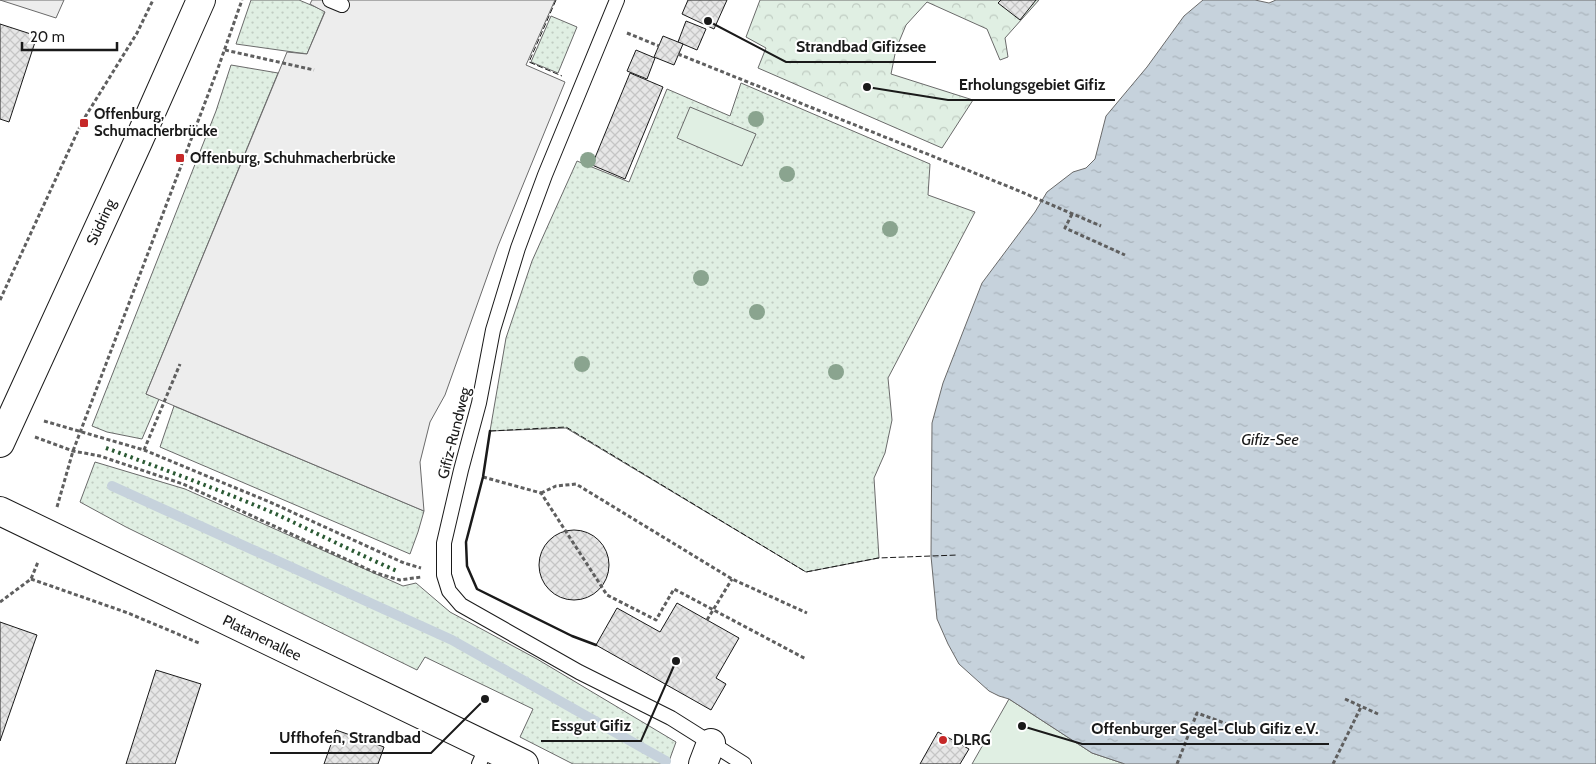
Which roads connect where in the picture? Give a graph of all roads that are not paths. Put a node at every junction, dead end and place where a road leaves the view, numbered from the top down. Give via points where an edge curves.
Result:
1 (200, 0) edge
2 (617, 0) edge
3 (0, 443) edge
4 (0, 511) edge
5 (707, 753) edge
6 (483, 755) edge
7 (524, 764) edge
8 (744, 764) edge

1 - 3 street, Südring
2 - 5 lane, Gifiz-Rundweg via 545,175 493,330 479,403 444,543 444,575 449,591 461,605 579,672 671,718
4 - 6 street, Platanenallee
5 - 8 lane, Gifiz-Rundweg
6 - 7 street, Platanenallee

